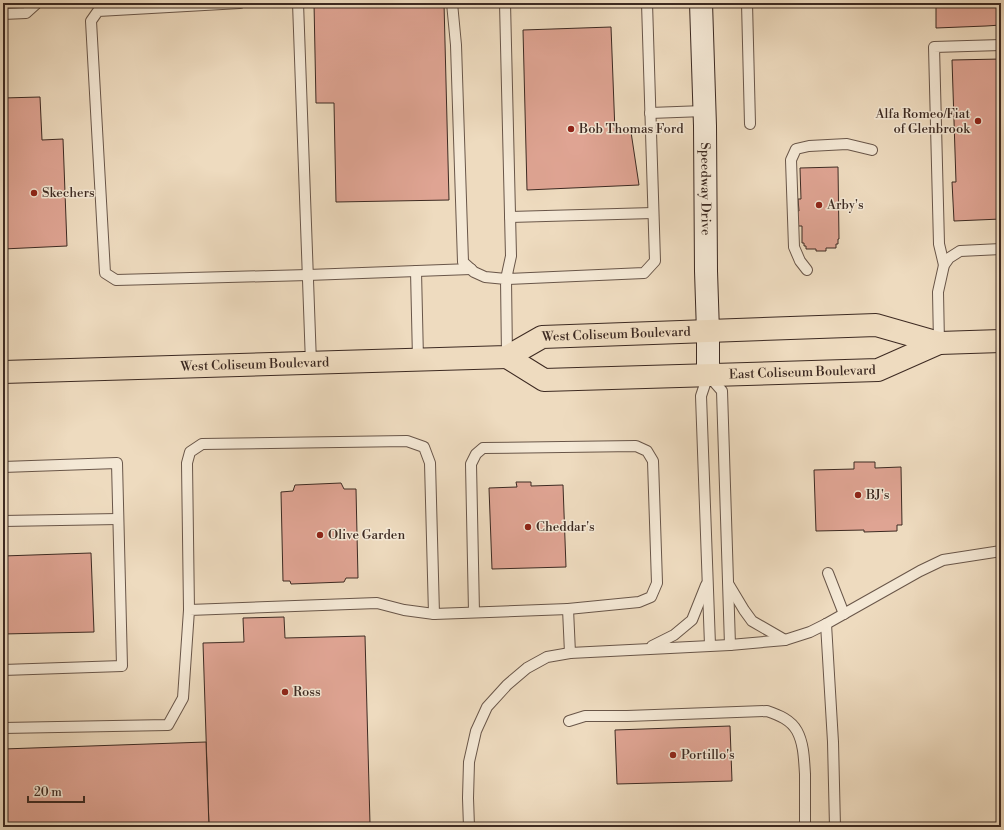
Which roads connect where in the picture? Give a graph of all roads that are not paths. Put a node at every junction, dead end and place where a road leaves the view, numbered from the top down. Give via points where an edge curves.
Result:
1 (36, 3) edge
2 (240, 3) edge
3 (298, 3) edge
4 (452, 3) edge
5 (505, 3) edge
6 (647, 3) edge
7 (701, 3) edge
8 (747, 3) edge
9 (3, 14) edge
10 (1001, 45) edge
11 (704, 110) junction
12 (650, 113) junction
13 (750, 124) dead end
14 (872, 150) dead end
15 (654, 213) junction
16 (510, 217) junction
17 (1001, 249) edge
18 (944, 265) junction
19 (471, 269) junction
20 (807, 270) dead end
21 (416, 272) junction
22 (308, 276) junction
23 (506, 279) junction
24 (708, 332) junction
25 (1001, 341) edge
26 (939, 343) junction
27 (507, 357) junction
28 (418, 359) junction
29 (311, 363) junction
30 (3, 372) edge
31 (708, 375) junction
32 (3, 467) edge
33 (118, 519) junction
34 (3, 521) edge
35 (1001, 551) edge
36 (828, 573) dead end
37 (707, 581) junction
38 (728, 584) junction
39 (568, 609) junction
40 (190, 610) junction
41 (474, 612) junction
42 (434, 614) junction
43 (844, 614) junction
44 (826, 624) junction
45 (785, 640) junction
46 (730, 645) junction
47 (710, 646) junction
48 (647, 648) junction
49 (570, 653) junction
50 (3, 670) edge
51 (569, 721) dead end
52 (3, 728) edge
53 (469, 827) edge
54 (805, 827) edge
55 (835, 827) edge

1 - 9 lane via 26,13
2 - 22 lane via 98,11 91,21 105,273 116,280
3 - 22 lane
4 - 19 lane via 456,44 463,262
5 - 16 lane
6 - 12 lane
7 - 11 main road, Speedway Drive
8 - 13 lane
10 - 18 lane via 934,47 939,244
11 - 12 lane
11 - 24 main road, Speedway Drive
12 - 15 lane
14 - 20 lane via 848,144 796,149 791,160 794,247
15 - 16 lane
15 - 23 lane via 655,261 644,273
16 - 23 lane via 511,256
17 - 18 lane via 960,251
18 - 26 lane via 938,292
19 - 21 lane
19 - 23 lane via 485,277
21 - 22 lane
21 - 28 lane
22 - 29 lane
23 - 27 lane
24 - 26 highway, East Coliseum Boulevard via 876,325
24 - 27 highway, West Coliseum Boulevard via 542,336
24 - 31 main road, Speedway Drive
25 - 26 highway, East Coliseum Boulevard
26 - 31 highway, East Coliseum Boulevard via 878,370
27 - 28 highway, West Coliseum Boulevard
27 - 31 highway via 544,380
28 - 29 highway, West Coliseum Boulevard
29 - 30 highway, West Coliseum Boulevard
31 - 37 lane via 701,396
31 - 38 lane via 722,391
32 - 33 lane via 117,463
33 - 34 lane
33 - 50 lane via 122,666
35 - 43 lane via 943,560
36 - 43 lane
37 - 47 lane
37 - 48 lane via 692,620 674,635
38 - 45 lane via 752,621
38 - 46 lane
39 - 41 lane
39 - 41 lane via 639,602 651,597 657,584 653,461 647,451 636,446 483,448 476,454 471,464
39 - 49 lane
40 - 42 lane via 377,603
40 - 42 lane via 187,463 190,452 202,444 407,441 424,447 430,463
40 - 52 lane via 183,698 168,725
41 - 42 lane
43 - 44 lane
44 - 45 lane
44 - 55 lane
45 - 46 lane
46 - 47 lane
47 - 48 lane
48 - 49 lane
49 - 53 lane via 547,657 527,668 507,685 488,707 476,731 469,762
51 - 54 lane via 585,716 767,711 786,718 797,731 802,744

